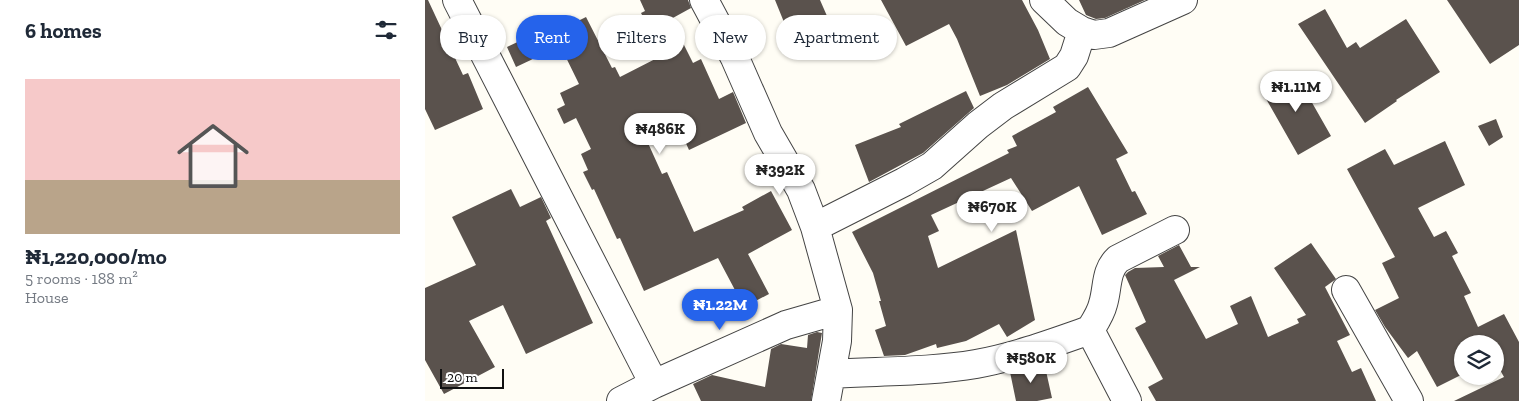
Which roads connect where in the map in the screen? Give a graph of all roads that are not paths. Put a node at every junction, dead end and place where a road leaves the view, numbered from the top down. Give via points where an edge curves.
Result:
1 (457, 0) edge
2 (705, 0) edge
3 (1044, 0) edge
4 (1183, 0) edge
5 (1082, 31) junction
6 (815, 227) junction
7 (1175, 230) dead end
8 (1347, 290) dead end
9 (838, 310) junction
10 (1090, 330) junction
11 (831, 374) junction
12 (654, 384) junction
13 (621, 401) edge
14 (826, 401) edge
15 (1127, 401) edge
16 (1409, 401) edge

1 - 12 street
2 - 6 street via 768,133 801,190
3 - 5 street via 1067,22
4 - 5 street via 1109,33 1094,35
5 - 6 street via 1067,67 1003,106 932,166
6 - 9 street
7 - 10 street via 1112,265 1103,307
8 - 16 street
9 - 11 street
9 - 12 street via 786,325
10 - 11 street via 977,364
10 - 15 street
11 - 14 street
12 - 13 street

